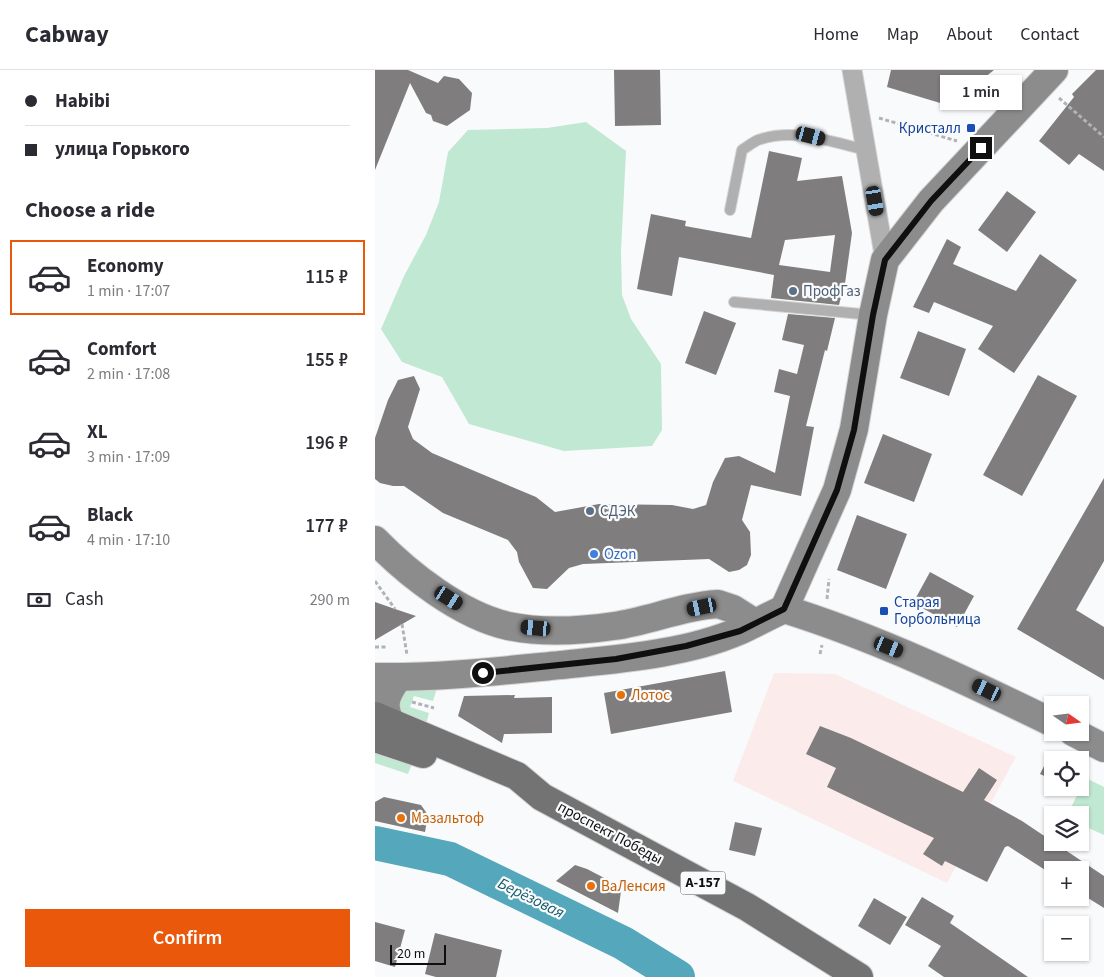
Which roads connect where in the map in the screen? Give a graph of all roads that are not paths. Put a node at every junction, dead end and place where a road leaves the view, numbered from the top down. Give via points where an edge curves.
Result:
1 (852, 70) edge
2 (1055, 83) edge
3 (866, 150) junction
4 (730, 210) dead end
5 (885, 260) junction
6 (734, 302) dead end
7 (873, 315) junction
8 (375, 540) edge
9 (784, 609) junction
10 (755, 622) junction
11 (394, 680) edge
12 (1044, 719) edge
13 (380, 726) edge
14 (1089, 740) edge
15 (1104, 748) edge
16 (859, 977) edge

1 - 3 street
2 - 5 main road via 931,201
3 - 4 lane via 811,136 758,140 742,150
3 - 5 street
5 - 7 main road
6 - 7 lane
7 - 9 main road via 854,430 837,490
8 - 10 main road via 400,565 437,591 469,610 508,626 567,630 614,626 718,604
9 - 10 main road
9 - 12 main road via 937,666
10 - 11 main road via 725,636 616,659
11 - 13 main road
13 - 16 main road, проспект Победы / А-157 via 517,776 541,797 747,907
14 - 15 main road

